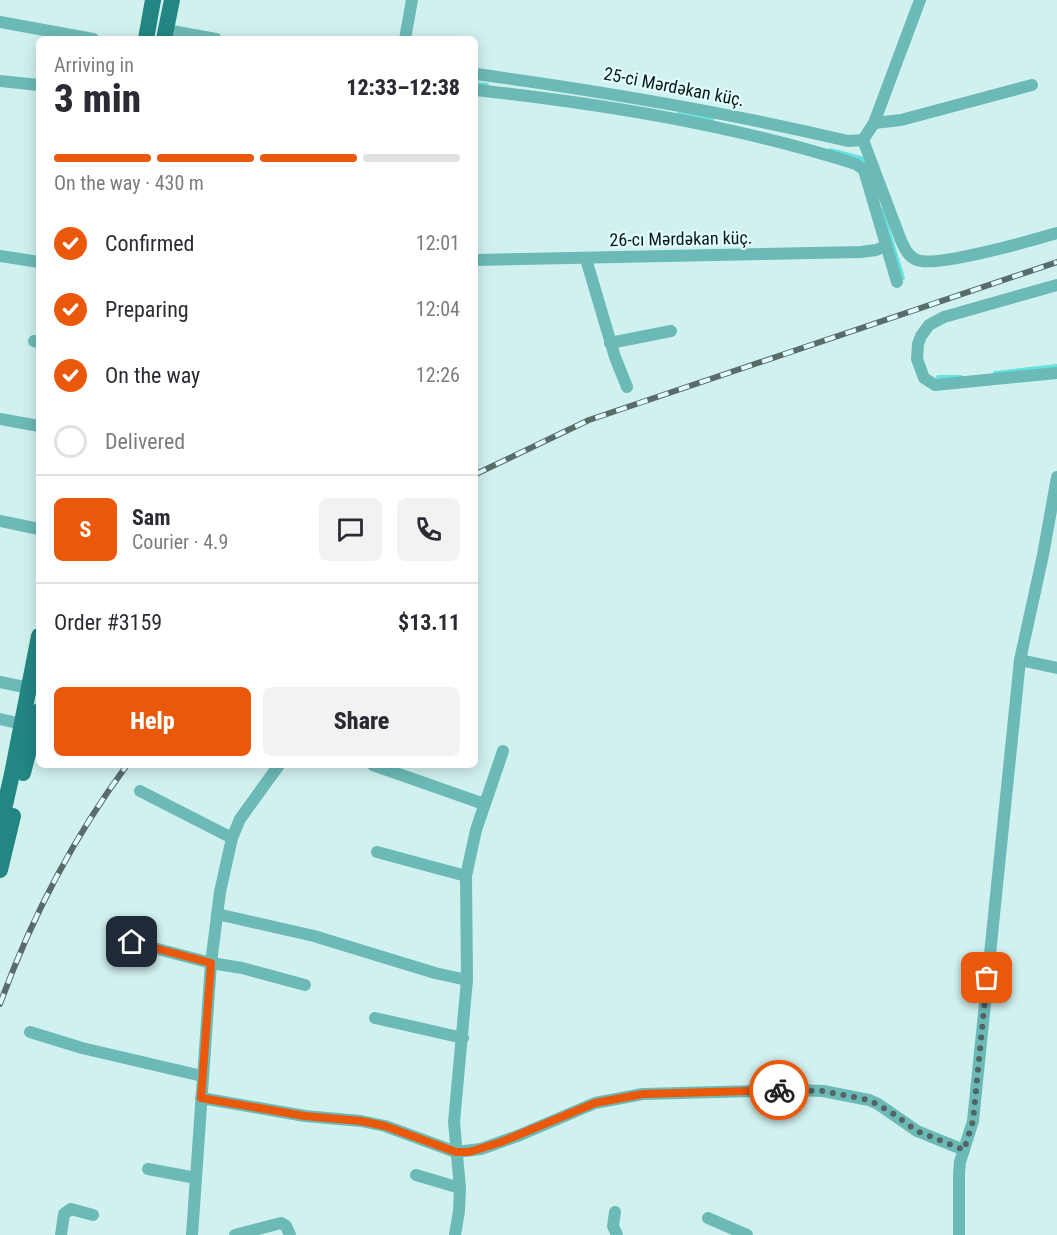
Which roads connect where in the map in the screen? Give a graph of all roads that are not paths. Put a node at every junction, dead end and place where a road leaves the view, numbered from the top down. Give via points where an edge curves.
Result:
1 (153, 0) edge
2 (172, 0) edge
3 (412, 0) edge
4 (920, 0) edge
5 (0, 22) edge
6 (165, 35) edge
7 (77, 36) edge
8 (147, 36) edge
9 (406, 36) edge
10 (478, 74) edge
11 (0, 81) edge
12 (36, 85) edge
13 (1032, 85) dead end
14 (478, 90) edge
15 (874, 123) junction
16 (863, 140) junction
17 (1057, 233) edge
18 (886, 246) junction
19 (0, 256) edge
20 (586, 259) junction
21 (478, 260) edge
22 (36, 262) edge
23 (897, 282) dead end
24 (1057, 285) edge
25 (671, 331) dead end
26 (610, 343) junction
27 (1057, 373) edge
28 (627, 387) dead end
29 (0, 418) edge
30 (36, 425) edge
31 (1057, 477) edge
32 (0, 521) edge
33 (36, 528) edge
34 (36, 652) edge
35 (1020, 660) junction
36 (1057, 668) edge
37 (0, 682) edge
38 (29, 688) junction
39 (0, 719) edge
40 (36, 723) edge
41 (22, 724) junction
42 (503, 752) dead end
43 (277, 768) edge
44 (382, 768) edge
45 (6, 773) edge
46 (140, 791) dead end
47 (484, 804) junction
48 (0, 827) edge
49 (232, 838) junction
50 (377, 852) dead end
51 (0, 870) edge
52 (466, 876) junction
53 (217, 914) junction
54 (112, 937) dead end
55 (211, 963) junction
56 (467, 980) junction
57 (305, 985) dead end
58 (375, 1018) dead end
59 (30, 1032) dead end
60 (463, 1038) junction
61 (202, 1076) junction
62 (201, 1098) junction
63 (964, 1150) junction
64 (456, 1152) junction
65 (148, 1169) dead end
66 (416, 1175) dead end
67 (196, 1178) junction
68 (460, 1188) junction
69 (615, 1212) dead end
70 (93, 1215) dead end
71 (708, 1218) dead end
72 (61, 1235) edge
73 (192, 1235) edge
74 (235, 1235) edge
75 (291, 1235) edge
76 (455, 1235) edge
77 (616, 1235) edge
78 (747, 1235) edge
79 (959, 1235) edge

1 - 8 main road
2 - 6 main road
3 - 9 street
4 - 15 street
5 - 7 street
10 - 16 street, 25-ci Mərdəkan küç. via 620,94 848,141
11 - 12 street
13 - 15 street via 901,120
14 - 18 street via 696,123 785,142 856,164 864,170
15 - 16 street
16 - 17 street via 900,238 918,260 942,262
18 - 20 street, 26-cı Mərdəkan küç. via 861,252
18 - 23 street
19 - 22 street
20 - 21 street, 26-cı Mərdəkan küç.
20 - 26 street
24 - 27 street via 944,316 924,331 917,351 924,378 935,385
25 - 26 street
26 - 28 street
29 - 30 street
31 - 35 street
32 - 33 street
34 - 38 main road
35 - 36 street
35 - 63 street via 973,1121
37 - 38 street
38 - 41 main road
39 - 41 street
40 - 51 main road
41 - 45 main road
42 - 47 street
43 - 49 street via 240,819
44 - 47 street
45 - 48 main road
46 - 49 street
47 - 52 street
49 - 53 street
50 - 52 street
52 - 56 street
53 - 55 street
53 - 56 street via 314,936
54 - 55 street
55 - 57 street
55 - 61 street
56 - 60 street
58 - 60 street
59 - 61 street
60 - 64 street via 454,1122
61 - 62 street
62 - 64 street via 385,1126
62 - 67 street
63 - 64 street via 917,1131 869,1100 797,1090 620,1097 595,1103 481,1149
63 - 79 street via 959,1173
64 - 68 street
65 - 67 street
66 - 68 street
67 - 73 street
68 - 76 street
69 - 77 street
70 - 72 street via 71,1209 64,1214
71 - 78 street
74 - 75 street via 281,1223

